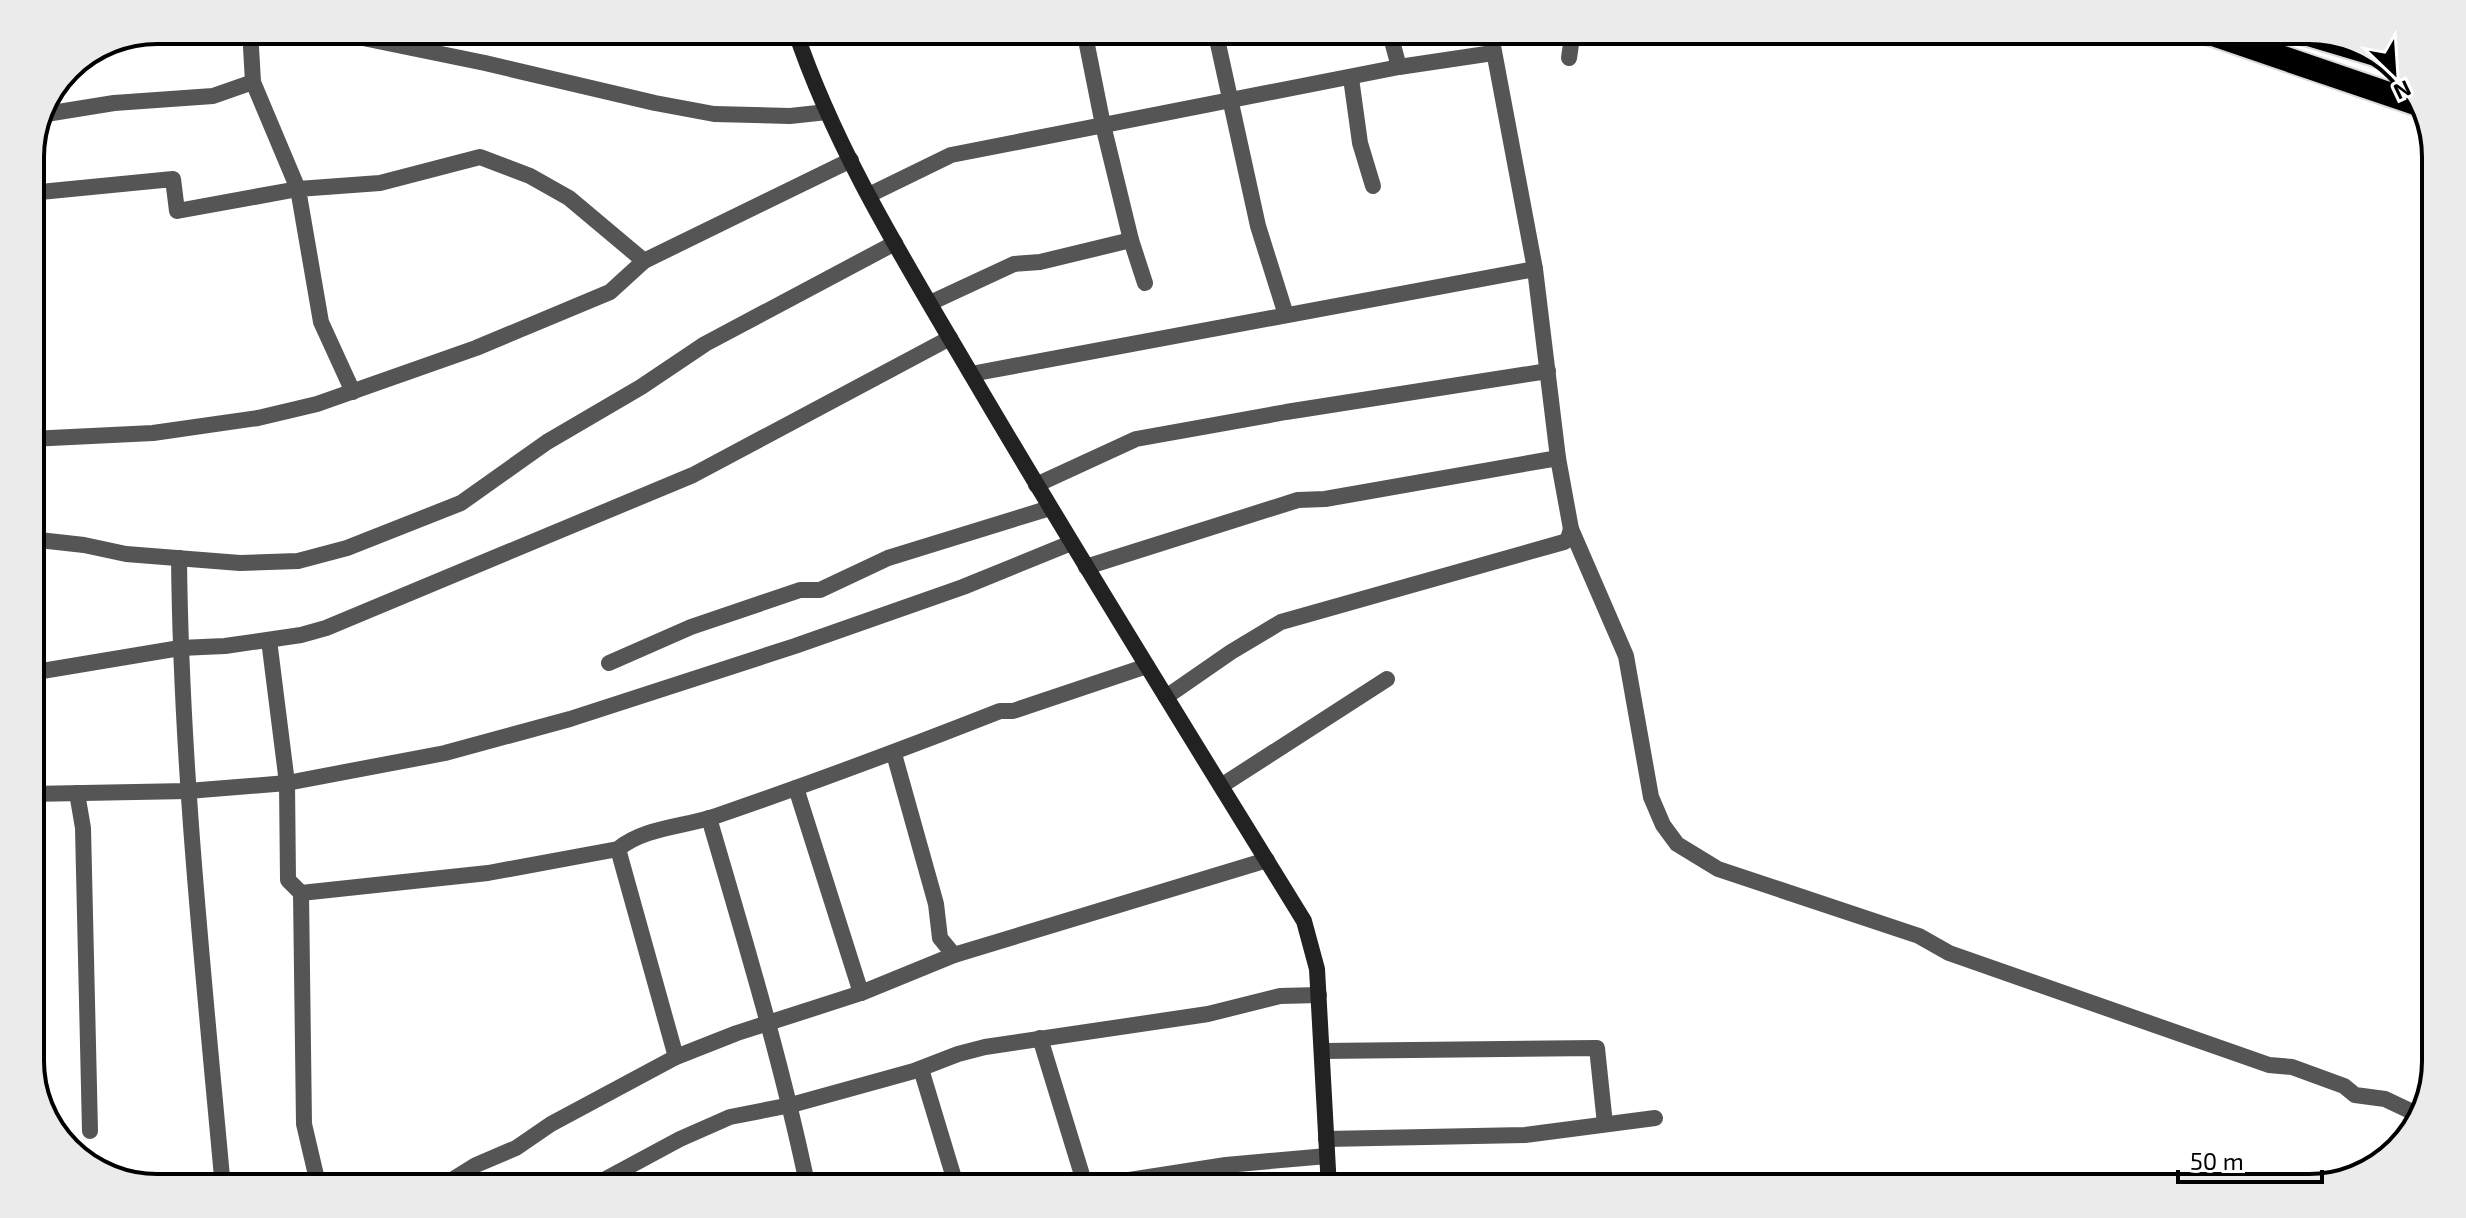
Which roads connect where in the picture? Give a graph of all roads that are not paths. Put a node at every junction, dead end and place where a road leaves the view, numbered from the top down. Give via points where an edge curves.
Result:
1 (251, 44) edge
2 (392, 44) edge
3 (800, 44) edge
4 (1087, 44) edge
5 (1218, 44) edge
6 (1393, 44) edge
7 (1492, 44) edge
8 (1571, 44) edge
9 (2242, 44) edge
10 (1493, 53) junction
11 (1569, 58) dead end
12 (1399, 67) junction
13 (1351, 78) junction
14 (253, 82) junction
15 (1230, 99) junction
16 (2406, 100) edge
17 (827, 112) junction
18 (54, 113) edge
19 (1103, 125) junction
20 (851, 160) junction
21 (1373, 186) dead end
22 (298, 189) junction
23 (44, 192) edge
24 (869, 195) junction
25 (1131, 240) junction
26 (895, 243) junction
27 (644, 261) junction
28 (1535, 269) junction
29 (1145, 283) dead end
30 (930, 303) junction
31 (1286, 315) junction
32 (950, 338) junction
33 (1548, 371) junction
34 (971, 374) junction
35 (353, 392) junction
36 (44, 438) edge
37 (1558, 458) junction
38 (1036, 485) junction
39 (1050, 508) junction
40 (1571, 529) junction
41 (44, 541) edge
42 (1071, 543) junction
43 (179, 558) junction
44 (1086, 567) junction
45 (269, 640) junction
46 (180, 648) junction
47 (609, 663) dead end
48 (1147, 666) junction
49 (44, 671) edge
50 (1387, 679) dead end
51 (1166, 697) junction
52 (894, 754) junction
53 (287, 783) junction
54 (1221, 786) junction
55 (796, 788) junction
56 (188, 791) junction
57 (77, 793) junction
58 (44, 794) edge
59 (709, 818) junction
60 (618, 849) junction
61 (1267, 860) junction
62 (301, 893) junction
63 (954, 955) junction
64 (861, 993) junction
65 (1319, 995) junction
66 (770, 1023) junction
67 (1040, 1038) junction
68 (1322, 1051) junction
69 (676, 1057) junction
70 (921, 1069) junction
71 (791, 1105) junction
72 (2410, 1111) edge
73 (1655, 1118) dead end
74 (1605, 1124) junction
75 (90, 1131) dead end
76 (1327, 1148) junction
77 (222, 1174) edge
78 (316, 1174) edge
79 (462, 1174) edge
80 (615, 1174) edge
81 (805, 1174) edge
82 (953, 1174) edge
83 (1079, 1174) edge
84 (1168, 1174) edge
85 (1328, 1174) edge

1 - 14 street
2 - 17 street via 714,114
3 - 17 main road
4 - 19 street
5 - 15 street
6 - 12 street
7 - 10 street
8 - 11 street
9 - 16 highway
10 - 12 street
10 - 28 street
12 - 13 street
13 - 15 street
13 - 21 street via 1360,143
14 - 18 street via 213,96
14 - 22 street
15 - 19 street
15 - 31 street via 1258,226
17 - 20 main road
19 - 24 street via 951,155
19 - 25 street
20 - 24 main road
20 - 27 street
22 - 23 street via 177,211 173,179
22 - 27 street via 380,183 480,157 507,165 569,198
22 - 35 street via 321,322
24 - 26 main road
25 - 29 street
25 - 30 street via 1014,264
26 - 30 main road
26 - 43 street via 705,344 547,442 461,503 347,548 298,561
27 - 35 street via 610,292
28 - 31 street
28 - 33 street
30 - 32 main road
31 - 34 street
32 - 34 main road
32 - 45 street via 693,475 326,628
33 - 37 street
33 - 38 street via 1136,439
34 - 38 main road
35 - 36 street via 258,418 153,433
37 - 40 street
37 - 44 street via 1298,500
38 - 39 main road
39 - 42 main road
39 - 47 street via 888,558 820,590 800,590 691,627
40 - 51 street via 1564,542 1281,622
40 - 72 street via 1626,656 1651,797 1677,844 1718,869
41 - 43 street
42 - 44 main road
42 - 53 street via 963,587 570,719 445,753
43 - 46 street
44 - 48 main road
45 - 46 street
45 - 53 street
46 - 49 street
46 - 56 street
48 - 51 main road
48 - 52 street via 1000,711
50 - 54 street
51 - 54 main road
52 - 55 street
52 - 63 street via 940,938
53 - 56 street
53 - 62 street via 288,880
54 - 61 main road
55 - 59 street
55 - 64 street
56 - 57 street
56 - 77 street
57 - 58 street
57 - 75 street via 83,828
59 - 60 street via 632,838
59 - 66 street
60 - 62 street via 488,873
60 - 69 street
61 - 63 street
61 - 65 main road via 1304,921
62 - 78 street via 304,1124
63 - 64 street
64 - 66 street
65 - 67 street via 1280,996 1208,1014
65 - 68 main road
66 - 69 street
66 - 71 street
67 - 70 street via 985,1047
67 - 83 street
68 - 74 street via 1597,1048
68 - 76 main road
69 - 79 street
70 - 71 street
70 - 82 street
71 - 80 street via 730,1117
71 - 81 street
73 - 74 street
74 - 76 street via 1525,1135
76 - 84 street
76 - 85 main road

